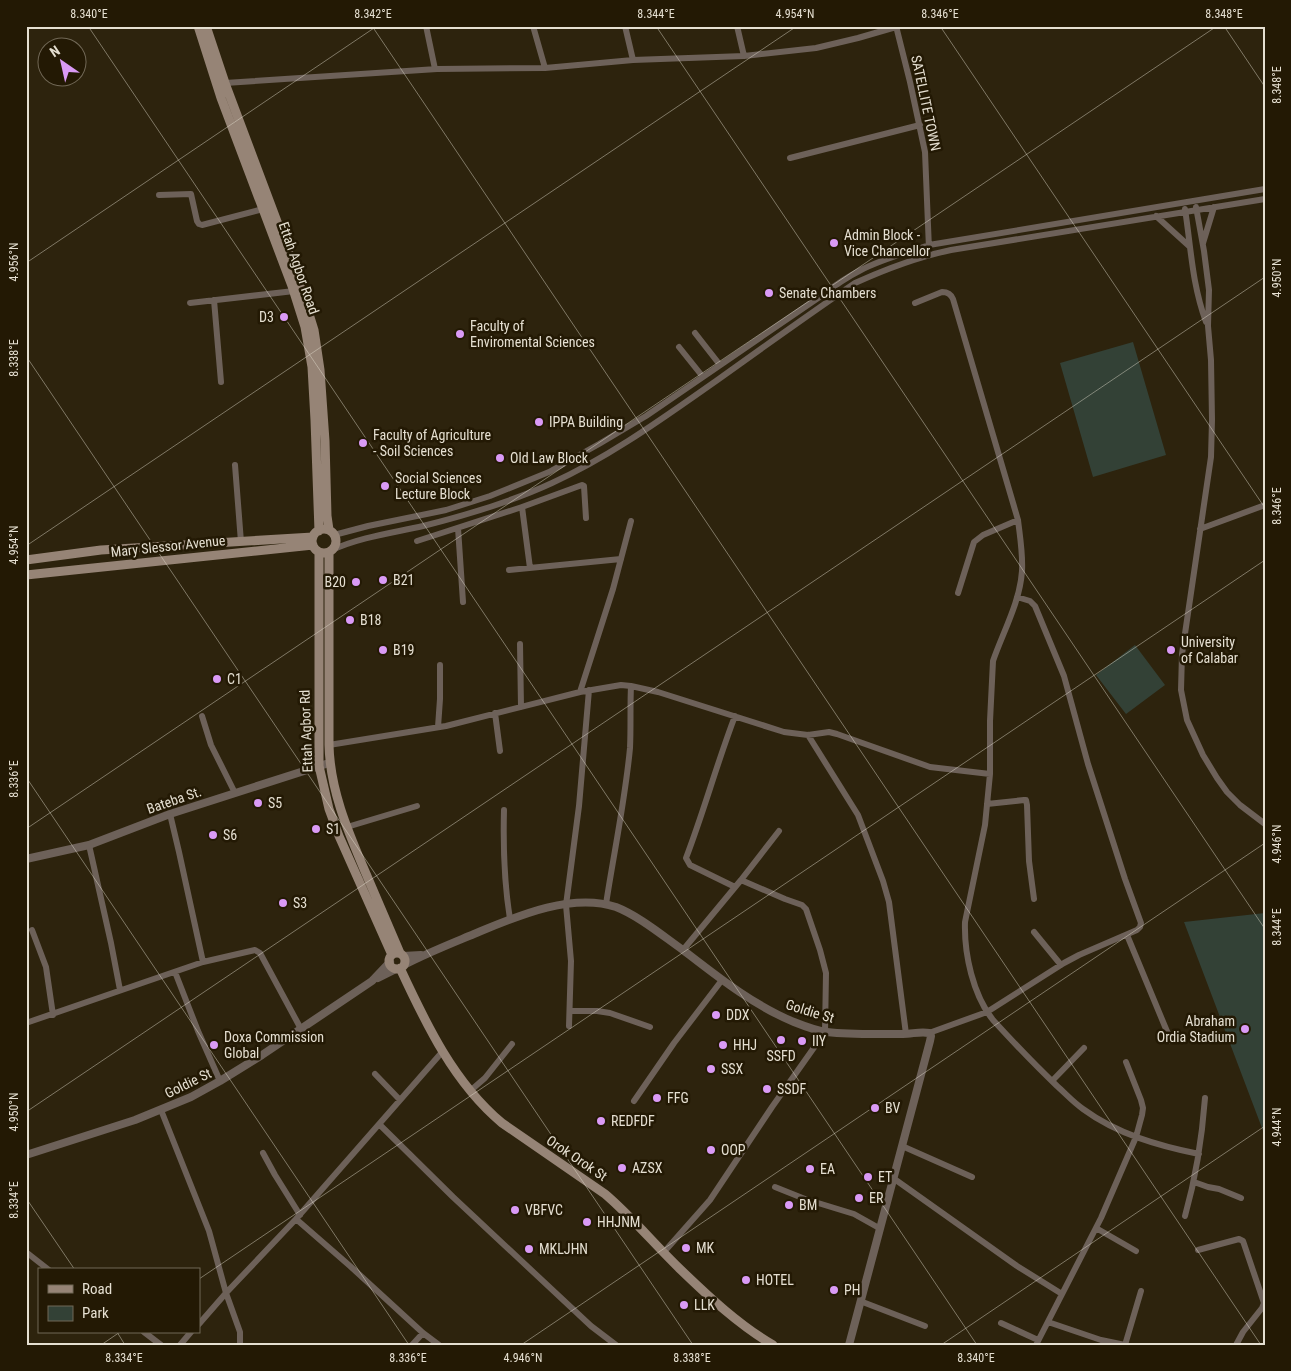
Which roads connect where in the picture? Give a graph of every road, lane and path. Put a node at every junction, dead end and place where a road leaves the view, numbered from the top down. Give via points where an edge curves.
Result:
1 (198, 26) edge
2 (206, 26) edge
3 (426, 26) edge
4 (533, 26) edge
5 (625, 26) edge
6 (738, 26) edge
7 (896, 27) edge
8 (744, 56) junction
9 (633, 60) junction
10 (545, 68) junction
11 (435, 69) junction
12 (224, 83) junction
13 (920, 125) junction
14 (790, 158) dead end
15 (1265, 190) edge
16 (159, 194) dead end
17 (1265, 199) edge
18 (1194, 201) junction
19 (1183, 203) junction
20 (1214, 206) junction
21 (263, 209) junction
22 (1196, 209) junction
23 (1185, 211) junction
24 (1156, 216) junction
25 (1203, 244) junction
26 (929, 245) junction
27 (1189, 246) junction
28 (929, 254) junction
29 (294, 291) junction
30 (214, 300) junction
31 (190, 303) dead end
32 (915, 303) dead end
33 (1208, 326) junction
34 (695, 333) dead end
35 (679, 347) dead end
36 (720, 365) junction
37 (703, 377) junction
38 (221, 382) dead end
39 (235, 465) dead end
40 (1265, 505) edge
41 (522, 507) junction
42 (586, 518) dead end
43 (1018, 520) junction
44 (631, 521) dead end
45 (458, 528) junction
46 (1200, 530) junction
47 (331, 533) junction
48 (418, 541) dead end
49 (241, 542) junction
50 (321, 544) junction
51 (621, 559) junction
52 (26, 560) edge
53 (530, 568) junction
54 (509, 570) dead end
55 (26, 575) edge
56 (958, 593) dead end
57 (1017, 597) junction
58 (463, 602) dead end
59 (520, 644) dead end
60 (440, 665) dead end
61 (631, 686) junction
62 (589, 690) junction
63 (580, 692) junction
64 (521, 707) junction
65 (495, 714) junction
66 (202, 716) dead end
67 (735, 716) junction
68 (438, 727) junction
69 (808, 735) junction
70 (328, 745) junction
71 (500, 751) dead end
72 (329, 763) junction
73 (319, 766) junction
74 (990, 774) junction
75 (235, 793) junction
76 (987, 804) junction
77 (416, 806) dead end
78 (504, 810) dead end
79 (170, 814) junction
80 (1265, 824) edge
81 (346, 827) junction
82 (779, 831) dead end
83 (89, 844) junction
84 (26, 859) edge
85 (741, 880) junction
86 (735, 887) junction
87 (1034, 899) dead end
88 (566, 904) junction
89 (606, 904) junction
90 (510, 919) junction
91 (32, 930) dead end
92 (1034, 932) dead end
93 (1127, 934) junction
94 (683, 950) junction
95 (398, 961) junction
96 (203, 962) junction
97 (1061, 965) junction
98 (175, 972) junction
99 (722, 980) junction
100 (120, 990) junction
101 (570, 1011) junction
102 (986, 1012) junction
103 (53, 1015) junction
104 (26, 1023) edge
105 (569, 1026) dead end
106 (650, 1027) dead end
107 (301, 1029) junction
108 (825, 1032) junction
109 (929, 1033) junction
110 (906, 1034) junction
111 (1171, 1041) dead end
112 (512, 1044) dead end
113 (1084, 1048) dead end
114 (443, 1051) junction
115 (1126, 1062) dead end
116 (375, 1074) dead end
117 (220, 1081) junction
118 (1052, 1081) junction
119 (470, 1091) junction
120 (1205, 1098) dead end
121 (400, 1100) junction
122 (634, 1101) dead end
123 (161, 1110) junction
124 (379, 1124) junction
125 (1136, 1137) junction
126 (902, 1146) junction
127 (263, 1153) dead end
128 (1199, 1154) junction
129 (26, 1155) edge
130 (972, 1177) dead end
131 (893, 1178) junction
132 (1194, 1182) junction
133 (775, 1187) dead end
134 (1241, 1198) dead end
135 (1185, 1216) dead end
136 (298, 1217) junction
137 (879, 1228) junction
138 (1096, 1228) junction
139 (1198, 1250) dead end
140 (1136, 1251) dead end
141 (26, 1252) edge
142 (664, 1252) junction
143 (46, 1268) edge
144 (1141, 1291) dead end
145 (226, 1293) junction
146 (1062, 1294) junction
147 (860, 1301) junction
148 (1048, 1322) junction
149 (200, 1323) edge
150 (1000, 1323) dead end
151 (925, 1326) dead end
152 (423, 1333) junction
153 (147, 1334) edge
154 (190, 1334) edge
155 (1037, 1342) edge
156 (161, 1345) edge
157 (180, 1345) edge
158 (240, 1345) edge
159 (412, 1345) edge
160 (439, 1345) edge
161 (616, 1345) edge
162 (773, 1345) edge
163 (848, 1345) edge
164 (1125, 1345) edge
165 (1236, 1345) edge

1 - 21 main road, Ettah Agbor Road
2 - 12 main road, Ettah Agbor Road
3 - 11 street
4 - 10 street
5 - 9 street
6 - 8 street
7 - 8 street via 816,48
7 - 13 street, SATELLITE TOWN
8 - 9 street
9 - 10 street
10 - 11 street
11 - 12 street
12 - 47 main road, Ettah Agbor Road via 296,272 314,330 320,370 327,516
13 - 14 street
13 - 26 street, SATELLITE TOWN via 925,152
15 - 18 street
16 - 21 street via 191,194 197,221 202,225
17 - 20 street
18 - 19 street
18 - 22 street
19 - 23 street
19 - 26 street
20 - 22 street
20 - 25 street
21 - 29 main road, Ettah Agbor Road
22 - 23 street
22 - 25 street
23 - 24 street
23 - 27 street
24 - 27 street
24 - 28 street
25 - 33 street via 1209,290
26 - 28 street, SATELLITE TOWN
26 - 36 street via 862,269
27 - 33 street via 1199,303
28 - 50 street via 855,283 644,432 553,483 500,504 423,526 349,542
29 - 30 street
29 - 50 main road, Ettah Agbor Road via 312,367
30 - 31 street
30 - 38 street
32 - 43 street via 942,292 947,292 953,299
33 - 46 street via 1211,457
34 - 36 street
35 - 37 street
36 - 37 street
37 - 47 street via 608,440 517,486 446,510
39 - 49 street
40 - 46 street
41 - 42 street via 583,485
41 - 45 street
41 - 53 street
43 - 56 street via 974,542
43 - 57 street via 1022,572
44 - 51 street
45 - 48 street
45 - 58 street
46 - 80 street via 1182,654 1181,690 1187,720 1203,755 1227,792
47 - 50 main road via 322,530
47 - 50 main road, Ettah Agbor Road via 336,543
49 - 50 main road, Mary Slessor Avenue
49 - 52 main road, Mary Slessor Avenue via 100,550
50 - 55 main road, Mary Slessor Avenue
50 - 70 main road, Ettah Agbor Rd
50 - 73 main road, Ettah Agbor Rd
51 - 53 street
51 - 63 street
53 - 54 street
57 - 74 street via 993,661
57 - 93 street via 1036,606 1064,676 1088,764 1140,923 1137,930
59 - 64 street
60 - 68 street
61 - 62 street
61 - 67 street
61 - 89 street via 630,747 622,816
62 - 63 street
62 - 88 street via 580,806
63 - 64 street
64 - 65 street
65 - 68 street
65 - 71 street
66 - 75 street via 211,745
67 - 69 street via 784,732
67 - 86 street via 686,858 690,865
68 - 70 street
69 - 74 street via 828,732 930,767
69 - 110 street via 858,815 883,881 889,902
70 - 72 main road, Ettah Agbor Rd
72 - 73 street, Bateba St.
72 - 81 main road, Ettah Agbor Rd
73 - 75 street, Bateba St.
73 - 95 main road, Ettah Agbor Rd via 339,836
74 - 76 street
75 - 79 street, Bateba St.
76 - 87 street via 1026,800
76 - 102 street via 965,922 968,960
77 - 81 street
78 - 90 street via 503,854
79 - 83 street, Bateba St.
79 - 96 street
81 - 95 main road, Ettah Agbor Rd
82 - 85 street
83 - 84 street, Bateba St.
83 - 100 street
85 - 86 street
85 - 108 street via 806,909 826,973
86 - 94 street
88 - 89 street, Goldie St
88 - 90 street, Goldie St
88 - 101 street via 571,961
89 - 94 street, Goldie St via 637,918
90 - 95 street, Goldie St via 423,955
91 - 103 street via 46,968
92 - 97 street
93 - 97 street
93 - 111 street
94 - 99 street, Goldie St
95 - 107 street, Goldie St
95 - 114 main road, Orok Orok St
96 - 98 street
96 - 107 street via 258,951
97 - 102 street
98 - 100 street
98 - 117 street
99 - 108 street, Goldie St via 770,1011
99 - 122 street
100 - 103 street
101 - 105 street
101 - 106 street via 610,1013
102 - 109 street
102 - 118 street
103 - 104 street
107 - 117 street, Goldie St
108 - 110 street, Goldie St
108 - 142 street via 710,1200
109 - 110 street, Goldie St
109 - 126 street via 930,1041
112 - 119 street via 485,1078
113 - 118 street
114 - 119 main road, Orok Orok St
114 - 121 street
115 - 125 street via 1143,1108
116 - 121 street
117 - 123 street, Goldie St
118 - 125 street via 1082,1109
119 - 142 main road, Orok Orok St via 502,1123 605,1194
120 - 128 street
121 - 124 street
123 - 129 street, Goldie St
123 - 145 street via 209,1231
124 - 136 street
124 - 161 street via 591,1326
125 - 128 street via 1167,1148
125 - 138 street
126 - 130 street
126 - 131 street
127 - 136 street
128 - 132 street
131 - 137 street
131 - 146 street
132 - 134 street
132 - 135 street
133 - 137 street via 854,1214
136 - 145 street
136 - 152 street
137 - 147 street
138 - 140 street
138 - 146 street
139 - 165 street via 1239,1239 1243,1241 1264,1303
141 - 143 street
142 - 162 main road, Orok Orok St via 737,1320
144 - 164 street
145 - 149 street
145 - 158 street via 240,1332
146 - 148 street
147 - 151 street
147 - 163 street
148 - 155 street
148 - 164 street
150 - 155 street
152 - 159 street
152 - 160 street
153 - 156 street
154 - 157 street

